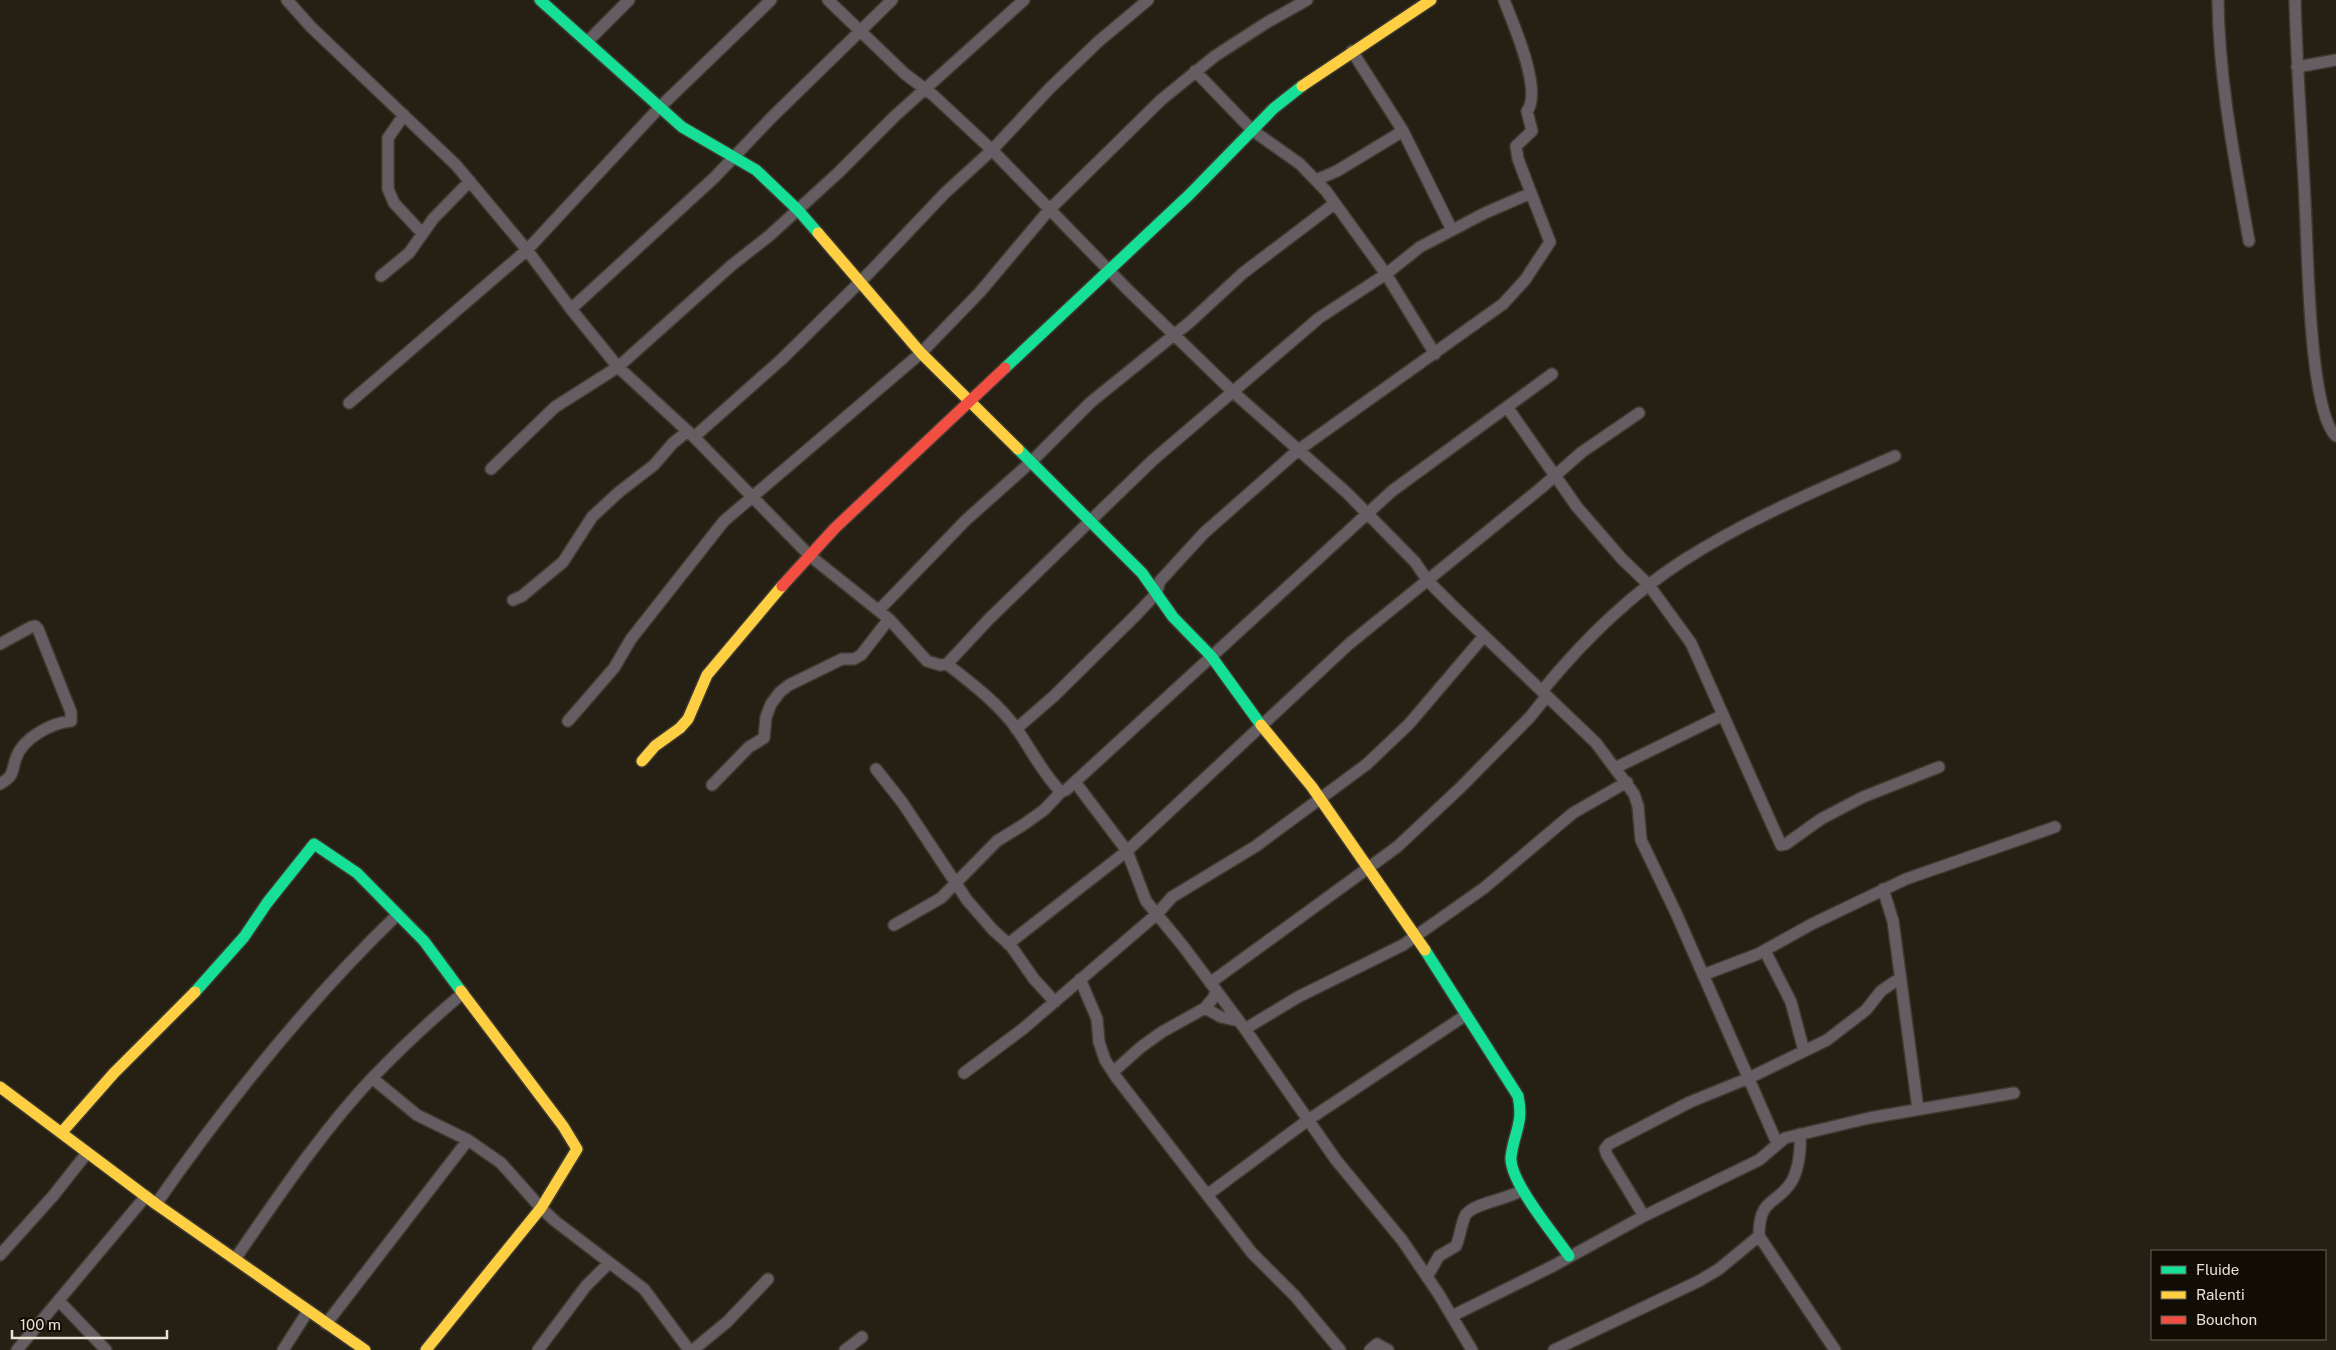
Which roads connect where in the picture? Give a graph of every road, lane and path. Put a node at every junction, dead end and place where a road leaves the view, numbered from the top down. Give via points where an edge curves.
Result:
1 (287, 0) edge
2 (540, 0) edge
3 (630, 0) edge
4 (771, 0) edge
5 (828, 0) edge
6 (892, 0) edge
7 (1024, 0) edge
8 (1148, 0) edge
9 (1308, 0) edge
10 (1431, 0) edge
11 (1504, 0) edge
12 (2218, 0) edge
13 (2294, 0) edge
14 (862, 31) junction
15 (587, 42) junction
16 (1352, 52) junction
17 (2336, 60) edge
18 (2297, 68) junction
19 (1195, 71) junction
20 (926, 90) junction
21 (658, 108) junction
22 (404, 116) junction
23 (1252, 130) junction
24 (1403, 131) junction
25 (992, 150) junction
26 (735, 157) junction
27 (1316, 180) junction
28 (470, 181) junction
29 (1531, 193) junction
30 (1334, 204) junction
31 (798, 210) junction
32 (1048, 210) junction
33 (1452, 230) junction
34 (422, 232) junction
35 (2249, 242) dead end
36 (527, 250) junction
37 (1108, 269) junction
38 (1386, 274) junction
39 (382, 276) dead end
40 (859, 282) junction
41 (571, 309) junction
42 (1174, 335) junction
43 (920, 354) junction
44 (1435, 354) junction
45 (618, 367) junction
46 (1552, 374) dead end
47 (1232, 391) junction
48 (969, 400) junction
49 (349, 403) dead end
50 (1506, 407) junction
51 (1639, 413) dead end
52 (691, 434) junction
53 (2336, 436) edge
54 (1298, 451) junction
55 (1895, 456) dead end
56 (1031, 462) junction
57 (491, 468) dead end
58 (1553, 476) junction
59 (753, 497) junction
60 (1366, 514) junction
61 (1091, 522) junction
62 (809, 555) junction
63 (1428, 581) junction
64 (1648, 584) junction
65 (1156, 594) junction
66 (513, 600) dead end
67 (879, 610) junction
68 (889, 619) junction
69 (1484, 636) junction
70 (0, 644) edge
71 (1211, 656) junction
72 (947, 664) junction
73 (1544, 694) junction
74 (1723, 714) junction
75 (568, 721) dead end
76 (1261, 724) junction
77 (1016, 729) junction
78 (642, 761) dead end
79 (1939, 767) dead end
80 (1615, 768) junction
81 (876, 769) dead end
82 (1075, 782) junction
83 (1627, 782) junction
84 (0, 784) edge
85 (712, 785) dead end
86 (1061, 792) junction
87 (1320, 799) junction
88 (2055, 827) dead end
89 (1127, 851) junction
90 (1370, 868) junction
91 (957, 883) junction
92 (1883, 889) junction
93 (397, 914) junction
94 (1157, 914) junction
95 (894, 924) dead end
96 (1416, 935) junction
97 (1008, 944) junction
98 (1765, 951) junction
99 (1703, 975) junction
100 (1900, 978) junction
101 (1080, 979) junction
102 (1213, 987) junction
103 (463, 993) junction
104 (1055, 1002) junction
105 (1205, 1008) junction
106 (1466, 1015) junction
107 (1242, 1025) junction
108 (1804, 1051) junction
109 (1113, 1072) junction
110 (964, 1073) dead end
111 (372, 1078) junction
112 (1749, 1078) junction
113 (0, 1087) edge
114 (2014, 1093) dead end
115 (1918, 1109) junction
116 (1308, 1120) junction
117 (62, 1132) junction
118 (1800, 1134) junction
119 (468, 1140) junction
120 (1777, 1143) junction
121 (87, 1152) junction
122 (1522, 1190) junction
123 (1207, 1195) junction
124 (146, 1196) junction
125 (156, 1204) junction
126 (541, 1208) junction
127 (1644, 1216) junction
128 (1759, 1236) junction
129 (0, 1255) edge
130 (1569, 1256) junction
131 (235, 1259) junction
132 (609, 1263) junction
133 (1427, 1277) junction
134 (768, 1279) dead end
135 (59, 1301) junction
136 (308, 1311) junction
137 (1452, 1316) junction
138 (326, 1324) junction
139 (862, 1337) dead end
140 (17, 1350) edge
141 (106, 1350) edge
142 (283, 1350) edge
143 (365, 1350) edge
144 (426, 1350) edge
145 (538, 1350) edge
146 (689, 1350) edge
147 (693, 1350) edge
148 (845, 1350) edge
149 (1340, 1350) edge
150 (1370, 1350) edge
151 (1388, 1350) edge
152 (1472, 1350) edge
153 (1554, 1350) edge
154 (1835, 1350) edge

1 - 22 street via 310,27
2 - 15 street
3 - 15 street
4 - 21 street
5 - 14 street
6 - 14 street
7 - 20 street
8 - 25 street via 1099,41
9 - 19 street via 1266,22
10 - 16 street
11 - 29 street via 1531,85 1532,102 1527,111 1532,131 1516,146
12 - 35 street via 2228,123
13 - 18 street
14 - 20 street
14 - 26 street
15 - 21 street
16 - 23 street via 1292,94
16 - 24 street
17 - 18 street
18 - 53 street via 2312,344 2325,408
19 - 23 street
19 - 32 street
20 - 25 street
20 - 31 street
21 - 26 street via 682,127
21 - 36 street
22 - 28 street
22 - 34 street via 391,133 387,145 388,189 394,203
23 - 27 street via 1300,164
23 - 37 street
24 - 27 street
24 - 33 street
25 - 32 street
25 - 40 street via 945,193
26 - 31 street via 756,170
26 - 41 street
27 - 30 street
28 - 34 street
28 - 36 street
29 - 33 street
29 - 44 street via 1550,238 1548,247 1503,304
30 - 38 street
30 - 42 street via 1243,273
31 - 40 street
31 - 45 street
32 - 37 street
32 - 43 street via 980,292
33 - 38 street via 1420,247
34 - 39 street via 409,253
36 - 41 street
36 - 49 street
37 - 42 street
37 - 48 street
38 - 44 street
38 - 47 street via 1319,318
40 - 43 street
40 - 52 street via 782,358
41 - 45 street
42 - 47 street
42 - 56 street via 1091,402
43 - 48 street
43 - 59 street
44 - 54 street
45 - 52 street
45 - 57 street via 555,408
46 - 50 street
47 - 54 street
47 - 61 street via 1153,460
48 - 56 street
48 - 62 street
50 - 58 street
50 - 60 street via 1413,474
51 - 58 street
52 - 59 street
52 - 66 street via 673,443 654,465 592,517 563,562
54 - 60 street
54 - 65 street via 1204,533 1160,581
55 - 64 street via 1785,505 1721,538
56 - 61 street
56 - 67 street via 966,520
58 - 63 street
58 - 64 street via 1604,540
59 - 62 street
59 - 75 street via 724,521 630,639 614,668
60 - 63 street via 1415,562
60 - 71 street
61 - 65 street via 1142,573
61 - 72 street via 989,618
62 - 67 street
62 - 78 street via 707,675 688,719
63 - 69 street
63 - 76 street via 1350,644
64 - 73 street via 1586,643
64 - 74 street via 1691,643
65 - 71 street via 1173,617
65 - 77 street via 1081,670
67 - 68 street
68 - 72 street via 927,661
68 - 85 street via 861,655 842,659 780,692 768,711 764,738 749,747
69 - 73 street
69 - 87 street via 1409,724 1367,764
70 - 84 street via 35,626 71,712 70,721 37,734 23,747 10,778
71 - 76 street
71 - 82 street
72 - 77 street via 976,687
73 - 80 street via 1574,720
73 - 90 street via 1530,717 1460,788
74 - 79 street via 1782,846 1863,797
74 - 80 street
76 - 87 street
76 - 89 street
77 - 86 street
80 - 83 street
81 - 91 street
82 - 86 street
82 - 89 street
83 - 96 street via 1573,813 1484,888
83 - 99 street via 1638,806 1641,840
86 - 91 street via 1044,810 997,841
87 - 90 street
87 - 94 street via 1256,846 1178,893
88 - 92 street
89 - 94 street via 1146,901
89 - 97 street
90 - 96 street
90 - 102 street
91 - 95 street via 941,898
91 - 97 street via 992,930
92 - 98 street
92 - 100 street via 1893,921
93 - 103 street via 424,941
93 - 117 street via 357,873 314,844 244,937
93 - 125 street via 354,956 245,1084
94 - 101 street
94 - 102 street
96 - 106 street
96 - 107 street via 1403,945
97 - 104 street
98 - 99 street
98 - 108 street via 1791,1002
99 - 112 street
100 - 108 street via 1881,991 1871,1005 1844,1028
100 - 115 street
101 - 104 street
101 - 109 street via 1097,1019 1102,1050
102 - 105 street via 1214,997
102 - 107 street
103 - 111 street
103 - 126 street via 577,1149
104 - 110 street
105 - 107 street
105 - 109 street via 1156,1037
106 - 116 street
106 - 122 street via 1518,1096 1522,1113 1511,1158 1515,1179
107 - 116 street
108 - 112 street
109 - 123 street
111 - 119 street via 417,1115
111 - 131 street via 300,1166
112 - 120 street
112 - 127 street via 1661,1116 1617,1139 1605,1149
113 - 117 street
114 - 115 street
115 - 118 street
116 - 123 street
116 - 133 street via 1336,1160 1384,1216
117 - 121 street
118 - 120 street
118 - 128 street via 1801,1144 1792,1180 1763,1211
119 - 126 street via 511,1172
119 - 138 street
120 - 127 street via 1759,1160
121 - 124 street
121 - 129 street
122 - 130 street
122 - 133 street via 1509,1198 1469,1210 1456,1246 1439,1256
123 - 149 street via 1252,1253 1296,1296
124 - 125 street
124 - 135 street
125 - 131 street
126 - 132 street
126 - 144 street
127 - 130 street
128 - 153 street via 1719,1269 1698,1281
128 - 154 street
130 - 137 street
131 - 136 street
132 - 145 street via 586,1286
132 - 146 street via 644,1289
133 - 137 street
134 - 147 street via 727,1322
135 - 140 street
135 - 141 street
136 - 138 street
136 - 142 street
137 - 152 street
138 - 143 street
139 - 148 street
150 - 151 street via 1377,1344

